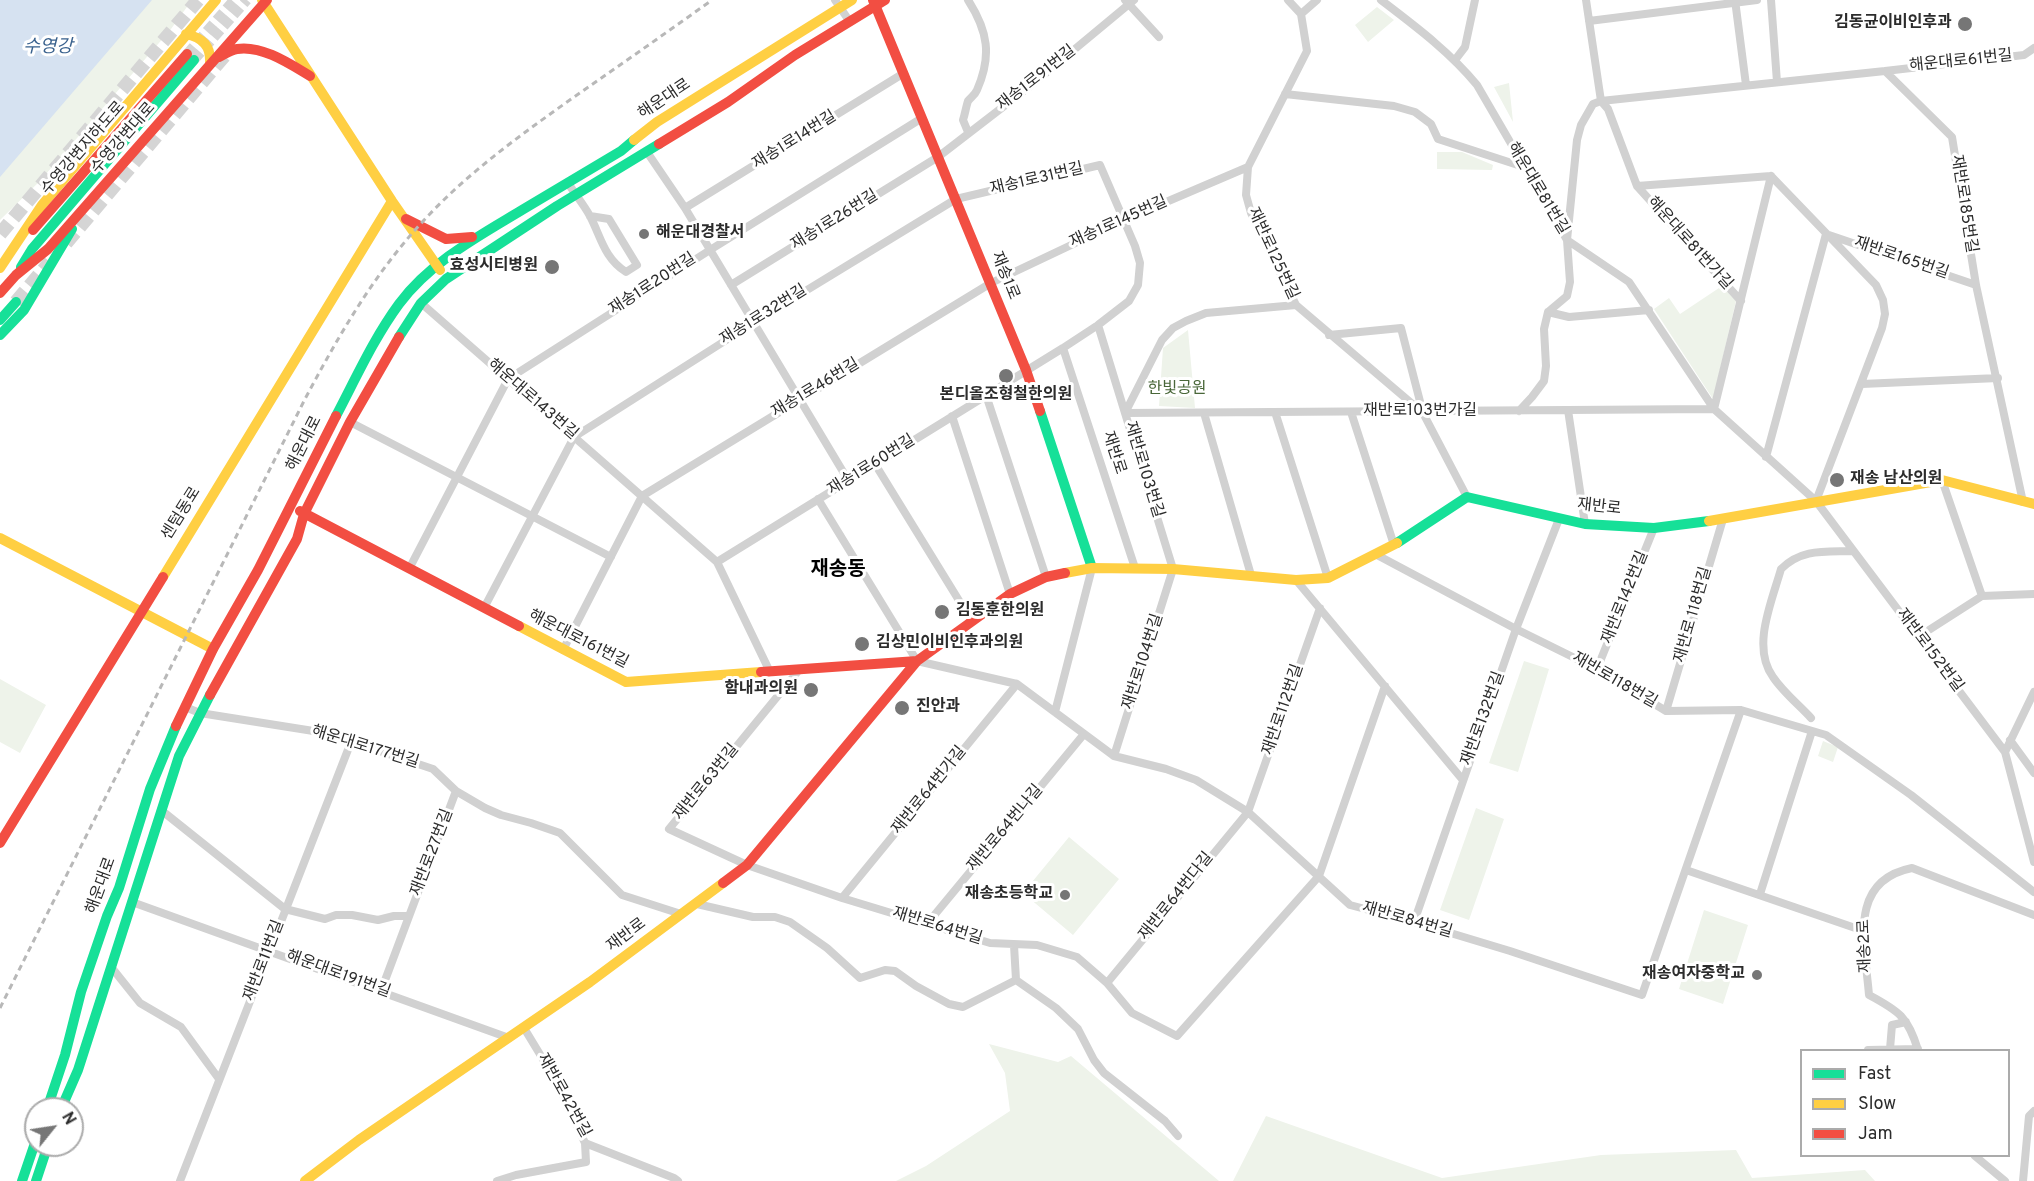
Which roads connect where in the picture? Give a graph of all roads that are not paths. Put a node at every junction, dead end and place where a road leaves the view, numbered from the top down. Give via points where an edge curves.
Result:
1 (216, 0) edge
2 (852, 0) edge
3 (968, 0) edge
4 (1288, 0) edge
5 (1317, 0) edge
6 (1381, 0) edge
7 (1475, 0) edge
8 (1586, 0) edge
9 (1756, 0) edge
10 (1771, 0) edge
11 (265, 1) edge
12 (1735, 1) edge
13 (878, 2) edge
14 (1129, 2) edge
15 (838, 4) edge
16 (1301, 14) junction
17 (1589, 21) junction
18 (850, 22) junction
19 (186, 34) junction
20 (1159, 37) dead end
21 (2034, 48) edge
22 (1455, 60) junction
23 (211, 61) junction
24 (1885, 71) junction
25 (904, 74) junction
26 (312, 77) junction
27 (1777, 82) junction
28 (1746, 86) junction
29 (1285, 94) junction
30 (1601, 101) junction
31 (922, 118) junction
32 (968, 132) junction
33 (647, 152) junction
34 (938, 157) junction
35 (1248, 167) junction
36 (1524, 168) junction
37 (1771, 176) junction
38 (568, 183) junction
39 (1637, 186) junction
40 (575, 195) junction
41 (956, 199) junction
42 (392, 201) junction
43 (84, 207) junction
44 (685, 208) junction
45 (590, 216) junction
46 (404, 218) junction
47 (1124, 220) junction
48 (1826, 234) junction
49 (476, 237) junction
50 (1567, 240) junction
51 (710, 249) junction
52 (437, 265) junction
53 (2, 267) edge
54 (16, 275) junction
55 (446, 279) junction
56 (991, 283) junction
57 (731, 285) junction
58 (1976, 285) junction
59 (0, 293) edge
60 (1741, 301) junction
61 (16, 302) tunnel mouth
62 (421, 303) junction
63 (1296, 305) junction
64 (1649, 310) junction
65 (1548, 312) junction
66 (0, 320) edge
67 (753, 322) junction
68 (1098, 325) junction
69 (0, 335) edge
70 (1329, 335) junction
71 (1063, 348) junction
72 (1026, 370) junction
73 (1998, 378) junction
74 (508, 379) junction
75 (1862, 384) junction
76 (986, 395) junction
77 (799, 399) junction
78 (1714, 409) junction
79 (1568, 410) junction
80 (1519, 411) junction
81 (1275, 412) junction
82 (1351, 412) junction
83 (1423, 412) junction
84 (1125, 413) junction
85 (1204, 413) junction
86 (952, 416) junction
87 (350, 422) junction
88 (574, 437) junction
89 (1766, 457) junction
90 (875, 464) junction
91 (457, 477) junction
92 (848, 480) junction
93 (1942, 480) junction
94 (642, 496) junction
95 (1467, 497) junction
96 (818, 499) junction
97 (1816, 501) junction
98 (2029, 503) edge
99 (291, 507) junction
100 (304, 514) junction
101 (532, 516) junction
102 (1559, 519) junction
103 (1723, 519) junction
104 (1585, 524) junction
105 (1654, 528) junction
106 (0, 538) edge
107 (1394, 545) junction
108 (1853, 551) junction
109 (1377, 555) junction
110 (611, 557) junction
111 (717, 562) junction
112 (1092, 568) junction
113 (1135, 568) junction
114 (409, 569) junction
115 (1173, 569) junction
116 (1251, 575) junction
117 (1046, 577) junction
118 (1328, 578) junction
119 (1296, 580) junction
120 (1010, 594) junction
121 (2034, 594) edge
122 (1982, 596) junction
123 (484, 608) junction
124 (1320, 608) junction
125 (139, 612) junction
126 (971, 620) junction
127 (1516, 629) junction
128 (1918, 637) junction
129 (213, 649) junction
130 (564, 650) junction
131 (916, 661) junction
132 (1598, 669) junction
133 (799, 670) junction
134 (770, 672) junction
135 (1017, 684) junction
136 (1385, 686) junction
137 (2034, 692) edge
138 (185, 707) junction
139 (1741, 710) junction
140 (1666, 711) junction
141 (200, 712) junction
142 (1055, 712) junction
143 (1811, 718) dead end
144 (1812, 731) junction
145 (1084, 734) junction
146 (2010, 740) junction
147 (351, 742) junction
148 (2005, 752) junction
149 (1114, 756) junction
150 (2034, 773) edge
151 (1462, 779) junction
152 (456, 790) junction
153 (161, 810) junction
154 (1248, 812) junction
155 (0, 843) edge
156 (2034, 862) edge
157 (747, 865) junction
158 (1686, 870) junction
159 (1319, 876) junction
160 (2034, 892) edge
161 (1760, 894) junction
162 (842, 898) junction
163 (132, 902) junction
164 (697, 904) junction
165 (285, 909) junction
166 (681, 914) junction
167 (2034, 915) edge
168 (409, 916) junction
169 (1414, 922) junction
170 (927, 924) junction
171 (1864, 931) junction
172 (1014, 945) junction
173 (269, 950) junction
174 (112, 968) junction
175 (1016, 980) junction
176 (1107, 983) junction
177 (381, 991) junction
178 (1906, 1022) junction
179 (524, 1028) junction
180 (509, 1038) junction
181 (1890, 1048) junction
182 (1879, 1049) edge
183 (1904, 1049) edge
184 (1918, 1049) edge
185 (219, 1079) junction
186 (50, 1097) edge
187 (66, 1097) edge
188 (2034, 1111) edge
189 (1178, 1136) dead end
190 (585, 1143) junction
191 (30, 1157) edge
192 (44, 1157) edge
193 (1977, 1157) edge
194 (22, 1181) edge
195 (36, 1181) edge
196 (180, 1181) edge
197 (305, 1181) edge
198 (497, 1181) edge
199 (678, 1181) edge
200 (2005, 1181) edge
201 (2023, 1181) edge

1 - 19 main road, 수영강변대로
2 - 15 main road, 해운대로
3 - 32 street via 987,42 986,62 963,120
4 - 16 street
5 - 16 street
6 - 22 street, 해운대로81번길
7 - 22 street via 1465,47
8 - 17 street, 해운대로81번가길
9 - 12 street
10 - 27 street
11 - 23 main road, 수영강변대로
11 - 26 main road
12 - 17 street
12 - 28 street
13 - 18 main road, 해운대로
13 - 25 main road, 재송1로
14 - 20 street
14 - 32 street, 재송1로91번길 via 1034,83
15 - 18 street
15 - 38 main road, 해운대로
16 - 29 street, 재반로125번길 via 1307,51
17 - 30 street, 해운대로81번가길
18 - 33 main road, 해운대로
19 - 23 main road via 206,42
19 - 53 main road, 수영강변대로 via 42,205
21 - 24 street, 해운대로61번길 via 2024,55
22 - 36 street, 해운대로81번길 via 1477,85
23 - 26 main road via 237,49 284,61
23 - 43 main road, 수영강변대로
24 - 27 street
24 - 58 street, 재반로185번길 via 1952,137
25 - 31 main road, 재송1로
25 - 44 street, 재송1로14번길
26 - 42 main road
27 - 28 street
28 - 30 street
29 - 35 street, 재반로125번길
29 - 36 street via 1415,112 1431,124 1438,139
30 - 39 street, 해운대로81번가길 via 1608,109
30 - 50 street via 1593,104 1577,140
31 - 34 main road, 재송1로
31 - 51 street, 재송1로20번길
32 - 34 street, 재송1로91번길
33 - 40 main road, 해운대로
33 - 44 street
34 - 41 main road, 재송1로
34 - 57 street, 재송1로26번길
35 - 47 street, 재송1로145번길
35 - 63 street, 재반로125번길 via 1246,195 1251,213
36 - 50 street, 해운대로81번길
37 - 39 street, 해운대로81번가길
37 - 48 street
37 - 60 street, 해운대로81번가길
38 - 40 street
38 - 49 main road, 해운대로
39 - 60 street, 해운대로81번가길
40 - 45 street
40 - 55 main road, 해운대로
41 - 47 street, 재송1로31번길 via 1100,165
41 - 56 main road, 재송1로
41 - 67 street, 재송1로32번길
42 - 46 main road
42 - 125 main road, 센텀동로
43 - 54 main road, 수영강변대로 via 48,249
43 - 69 main road via 24,310
44 - 51 street
45 - 45 street via 597,236 616,266 626,272 638,265 609,219
46 - 49 main road via 446,239
46 - 52 main road
47 - 56 street, 재송1로145번길
47 - 68 street, 재송1로31번길 via 1140,263 1138,285 1129,301
48 - 58 street, 재반로165번길
48 - 75 street via 1876,285 1883,300 1882,328
48 - 89 street
49 - 52 main road, 해운대로
50 - 64 street, 해운대로81번길 via 1629,282
50 - 65 street via 1567,296
51 - 57 street
51 - 74 street, 재송1로20번길
52 - 55 main road
52 - 99 main road, 해운대로 via 416,284 384,326
53 - 54 main road, 수영강변지하도로 via 191,57 32,249
54 - 59 main road, 수영강변대로
55 - 62 main road, 해운대로
56 - 72 main road, 재송1로
56 - 77 street, 재송1로46번길
57 - 67 street
58 - 73 street, 재반로185번길
60 - 78 street, 해운대로81번가길
61 - 66 main road
62 - 74 street, 해운대로143번길
62 - 87 main road, 해운대로
63 - 70 street, 재반로125번길
63 - 84 street, 재반로103번길 via 1206,313 1173,328 1162,340
64 - 65 street via 1569,317
64 - 78 street, 해운대로81번길
65 - 80 street via 1544,329 1544,381
67 - 77 street
67 - 88 street, 재송1로32번길
68 - 71 street, 재송1로31번길
68 - 84 street
70 - 83 street, 재반로125번길
70 - 83 street via 1401,327
71 - 72 street, 재송1로31번길
71 - 113 street, 재반로
72 - 76 street, 재송1로60번길
72 - 112 main road, 재송1로
73 - 75 street
73 - 98 street, 재반로185번길
74 - 88 street, 해운대로143번길
74 - 91 street
75 - 97 street
76 - 86 street, 재송1로60번길
76 - 117 street
77 - 92 street
77 - 94 street, 재송1로46번길
78 - 79 street, 재반로103번가길
78 - 89 street, 해운대로81번길
79 - 80 street, 재반로103번가길
79 - 104 street
80 - 83 street, 재반로103번가길
81 - 82 street, 재반로103번가길
81 - 85 street, 재반로103번가길
81 - 118 street
82 - 83 street, 재반로103번가길
82 - 107 street
83 - 95 street, 재반로125번길
84 - 85 street, 재반로103번가길
84 - 115 street, 재반로103번길
85 - 116 street
86 - 90 street, 재송1로60번길
86 - 120 street
87 - 91 street
87 - 100 main road, 해운대로
88 - 94 street, 해운대로143번길
88 - 101 street
89 - 97 street, 해운대로81번길
90 - 92 street, 재송1로60번길
90 - 126 street
91 - 101 street
91 - 114 street
92 - 96 street, 재송1로60번길
93 - 97 main road, 재반로
93 - 98 main road, 재반로
93 - 122 street
94 - 110 street
94 - 111 street, 해운대로143번길
95 - 102 main road, 재반로
95 - 107 main road, 재반로
96 - 111 street, 재송1로60번길
96 - 131 street
97 - 103 main road, 재반로
97 - 108 street, 재반로152번길
99 - 100 main road, 해운대로161번길
99 - 129 main road, 해운대로
100 - 114 main road, 해운대로161번길
100 - 141 main road, 해운대로 via 297,539
101 - 110 street
101 - 123 street
102 - 104 main road, 재반로
102 - 127 street, 재반로132번길
103 - 105 main road, 재반로
103 - 140 street, 재반로 118번길
104 - 105 main road, 재반로
105 - 132 street, 재반로142번길
106 - 125 main road
107 - 109 main road, 재반로
108 - 128 street, 재반로152번길
108 - 143 street via 1817,551 1788,562 1781,569 1762,640 1772,676
109 - 118 main road, 재반로
109 - 127 street, 재반로118번길
110 - 130 street
111 - 134 street, 해운대로143번길
112 - 113 main road, 재반로
112 - 117 main road, 재반로
112 - 142 street
113 - 115 main road, 재반로
114 - 123 main road, 해운대로161번길
115 - 116 main road, 재반로
115 - 149 street, 재반로104번길
116 - 119 main road, 재반로
117 - 120 main road, 재반로
118 - 119 main road, 재반로
119 - 124 street
120 - 126 main road, 재반로
121 - 122 street
122 - 128 street
123 - 130 main road, 해운대로161번길
124 - 136 street
124 - 154 street, 재반로112번길
125 - 129 main road
125 - 155 main road, 센텀동로
126 - 131 main road, 재반로
127 - 132 street, 재반로118번길
127 - 151 street, 재반로132번길
128 - 148 street, 재반로152번길
129 - 138 main road, 해운대로
130 - 134 main road, 해운대로161번길 via 626,682
131 - 133 main road, 해운대로161번길
131 - 135 street, 재반로84번길
131 - 157 main road, 재반로
132 - 140 street, 재반로118번길
133 - 134 main road, 해운대로161번길
133 - 157 street, 재반로63번길 via 669,829
135 - 142 street, 재반로84번길
135 - 162 street, 재반로64번가길
136 - 151 street
136 - 159 street
137 - 146 street
138 - 141 street, 해운대로177번길
138 - 186 main road, 해운대로 via 150,789 81,992
139 - 140 street, 재반로118번길
139 - 144 street, 재반로118번길
139 - 158 street
141 - 147 street, 해운대로177번길 via 326,733
141 - 153 main road, 해운대로 via 179,756
142 - 145 street, 재반로84번길
144 - 160 street, 재반로118번길 via 1827,735 1911,795
144 - 161 street
145 - 149 street, 재반로84번길
145 - 170 street, 재반로64번나길
146 - 148 street
146 - 150 street
147 - 152 street, 해운대로177번길 via 433,769
147 - 165 street, 재반로11번길
148 - 156 street
149 - 154 street, 재반로84번길 via 1196,780
151 - 169 street, 재반로132번길
152 - 166 street, 해운대로177번길 via 501,815 560,833 622,895
152 - 168 street, 재반로27번길
153 - 163 main road, 해운대로
153 - 165 street
154 - 159 street, 재반로84번길
154 - 176 street, 재반로64번다길
157 - 162 street, 재반로64번길
157 - 164 main road, 재반로
158 - 161 street
158 - 169 street, 재반로84번길 via 1642,995
159 - 169 street, 재반로84번길 via 1350,905
159 - 176 street, 재반로64번길 via 1177,1036 1132,1012
161 - 171 street
162 - 170 street, 재반로64번길
163 - 173 street, 해운대로191번길
163 - 174 main road, 해운대로
164 - 166 main road, 재반로
164 - 175 street via 753,917 775,916 827,948 860,978 895,971 949,1004 963,1007
165 - 168 street, 재반로27번길 via 325,919 336,915 378,920
165 - 173 street, 재반로11번길
166 - 179 main road, 재반로
167 - 171 street, 재송2로 via 1912,868 1882,880 1872,891 1865,909
168 - 177 street, 재반로27번길
170 - 172 street, 재반로64번길 via 990,944
171 - 178 street, 재송2로 via 1869,995
172 - 175 street
172 - 176 street, 재반로64번길 via 1037,945 1077,957
173 - 177 street, 해운대로191번길
173 - 185 street, 재반로11번길
174 - 185 street via 140,1003 181,1027
174 - 187 main road, 해운대로
175 - 189 street via 1078,1029 1104,1073
177 - 180 street, 해운대로191번길
178 - 181 street via 1892,1025
178 - 184 street, 재송2로
179 - 180 main road, 재반로
179 - 190 street, 재반로42번길 via 558,1084
180 - 197 main road, 재반로
181 - 182 street
181 - 183 street
185 - 196 street, 재반로11번길
188 - 201 street via 2029,1116
190 - 198 street via 586,1162
190 - 199 street, 재반로42번길
191 - 194 main road
192 - 195 main road
193 - 200 street

